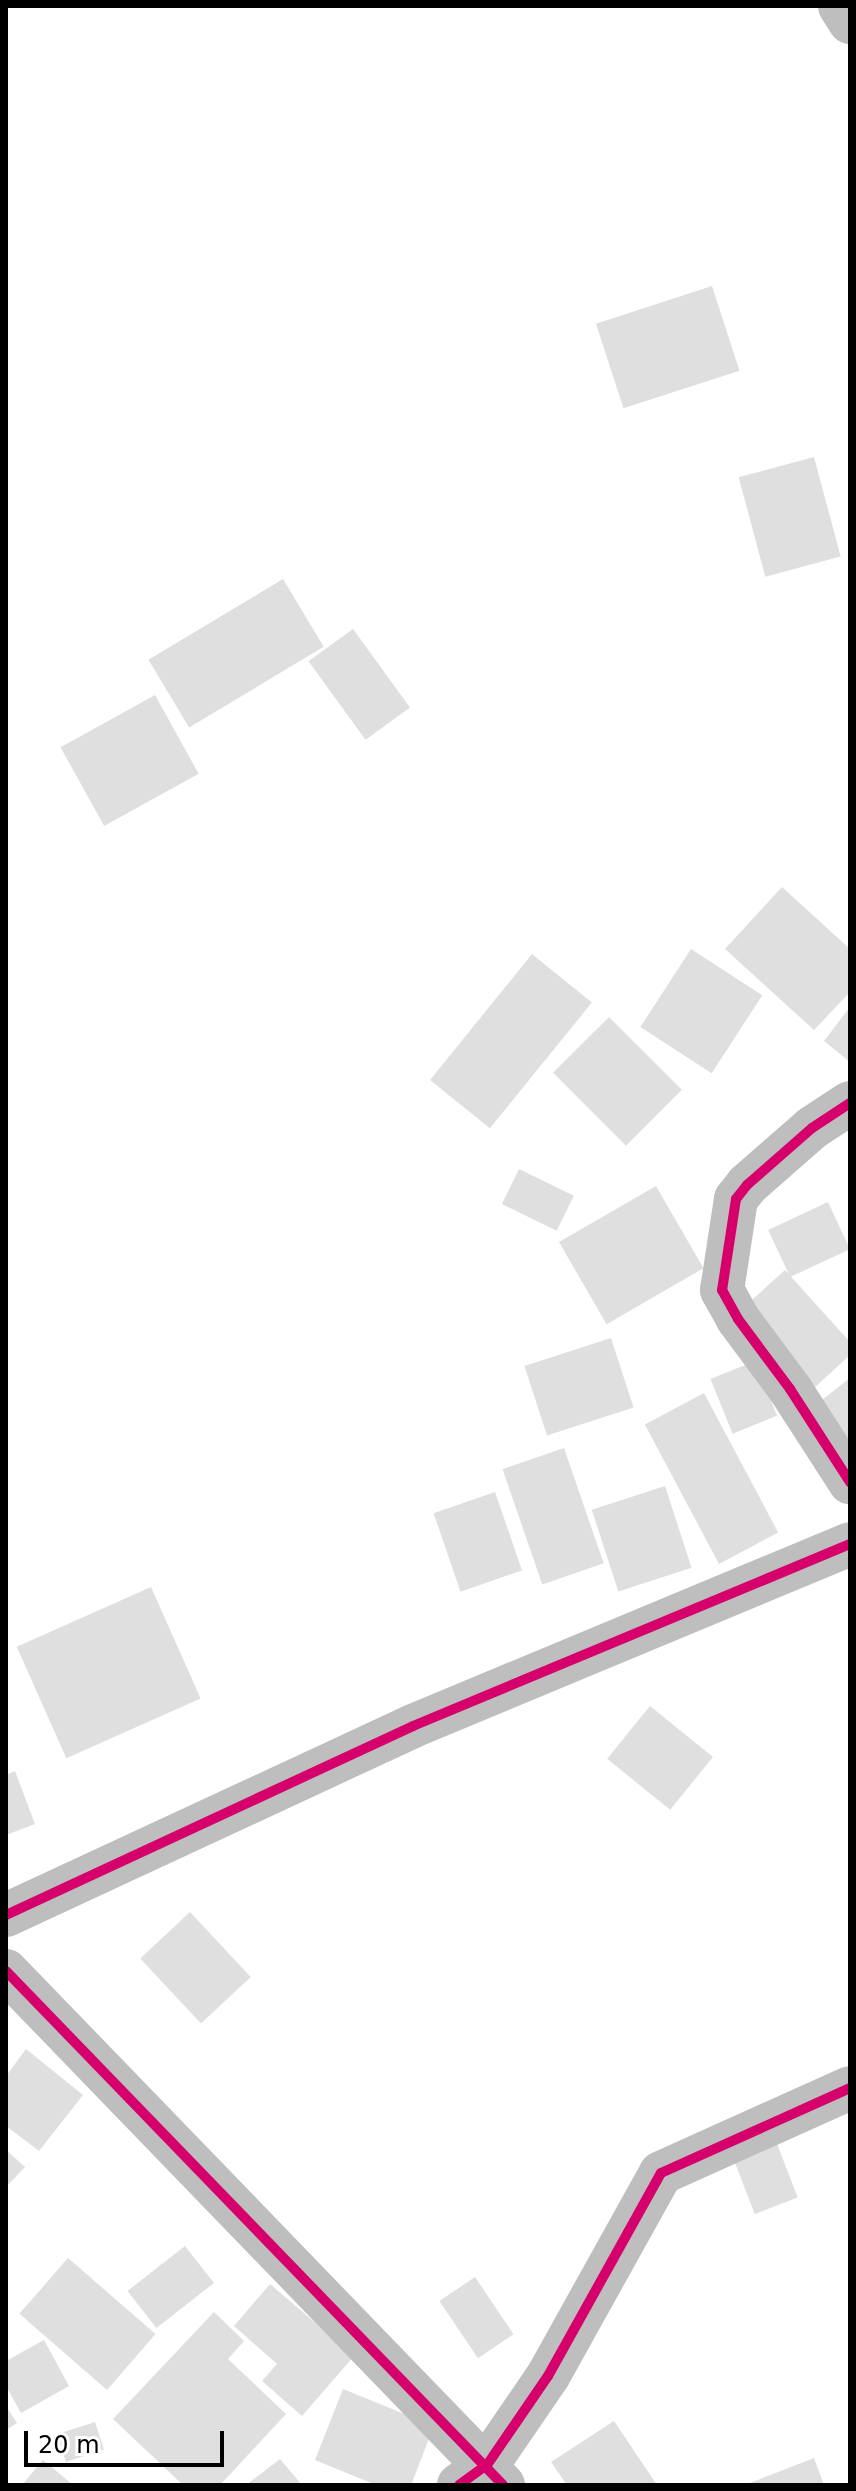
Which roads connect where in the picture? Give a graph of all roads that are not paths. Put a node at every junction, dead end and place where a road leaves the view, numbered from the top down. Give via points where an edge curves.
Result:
1 (840, 6) edge
2 (850, 22) edge
3 (850, 1103) edge
4 (850, 1482) edge
5 (850, 1544) edge
6 (6, 1915) edge
7 (6, 1971) edge
8 (850, 2088) edge
9 (483, 2478) edge

1 - 2 street
3 - 4 street via 812,1128 736,1199 722,1290
5 - 6 street via 413,1726
7 - 9 street
8 - 9 street via 661,2173 548,2376

